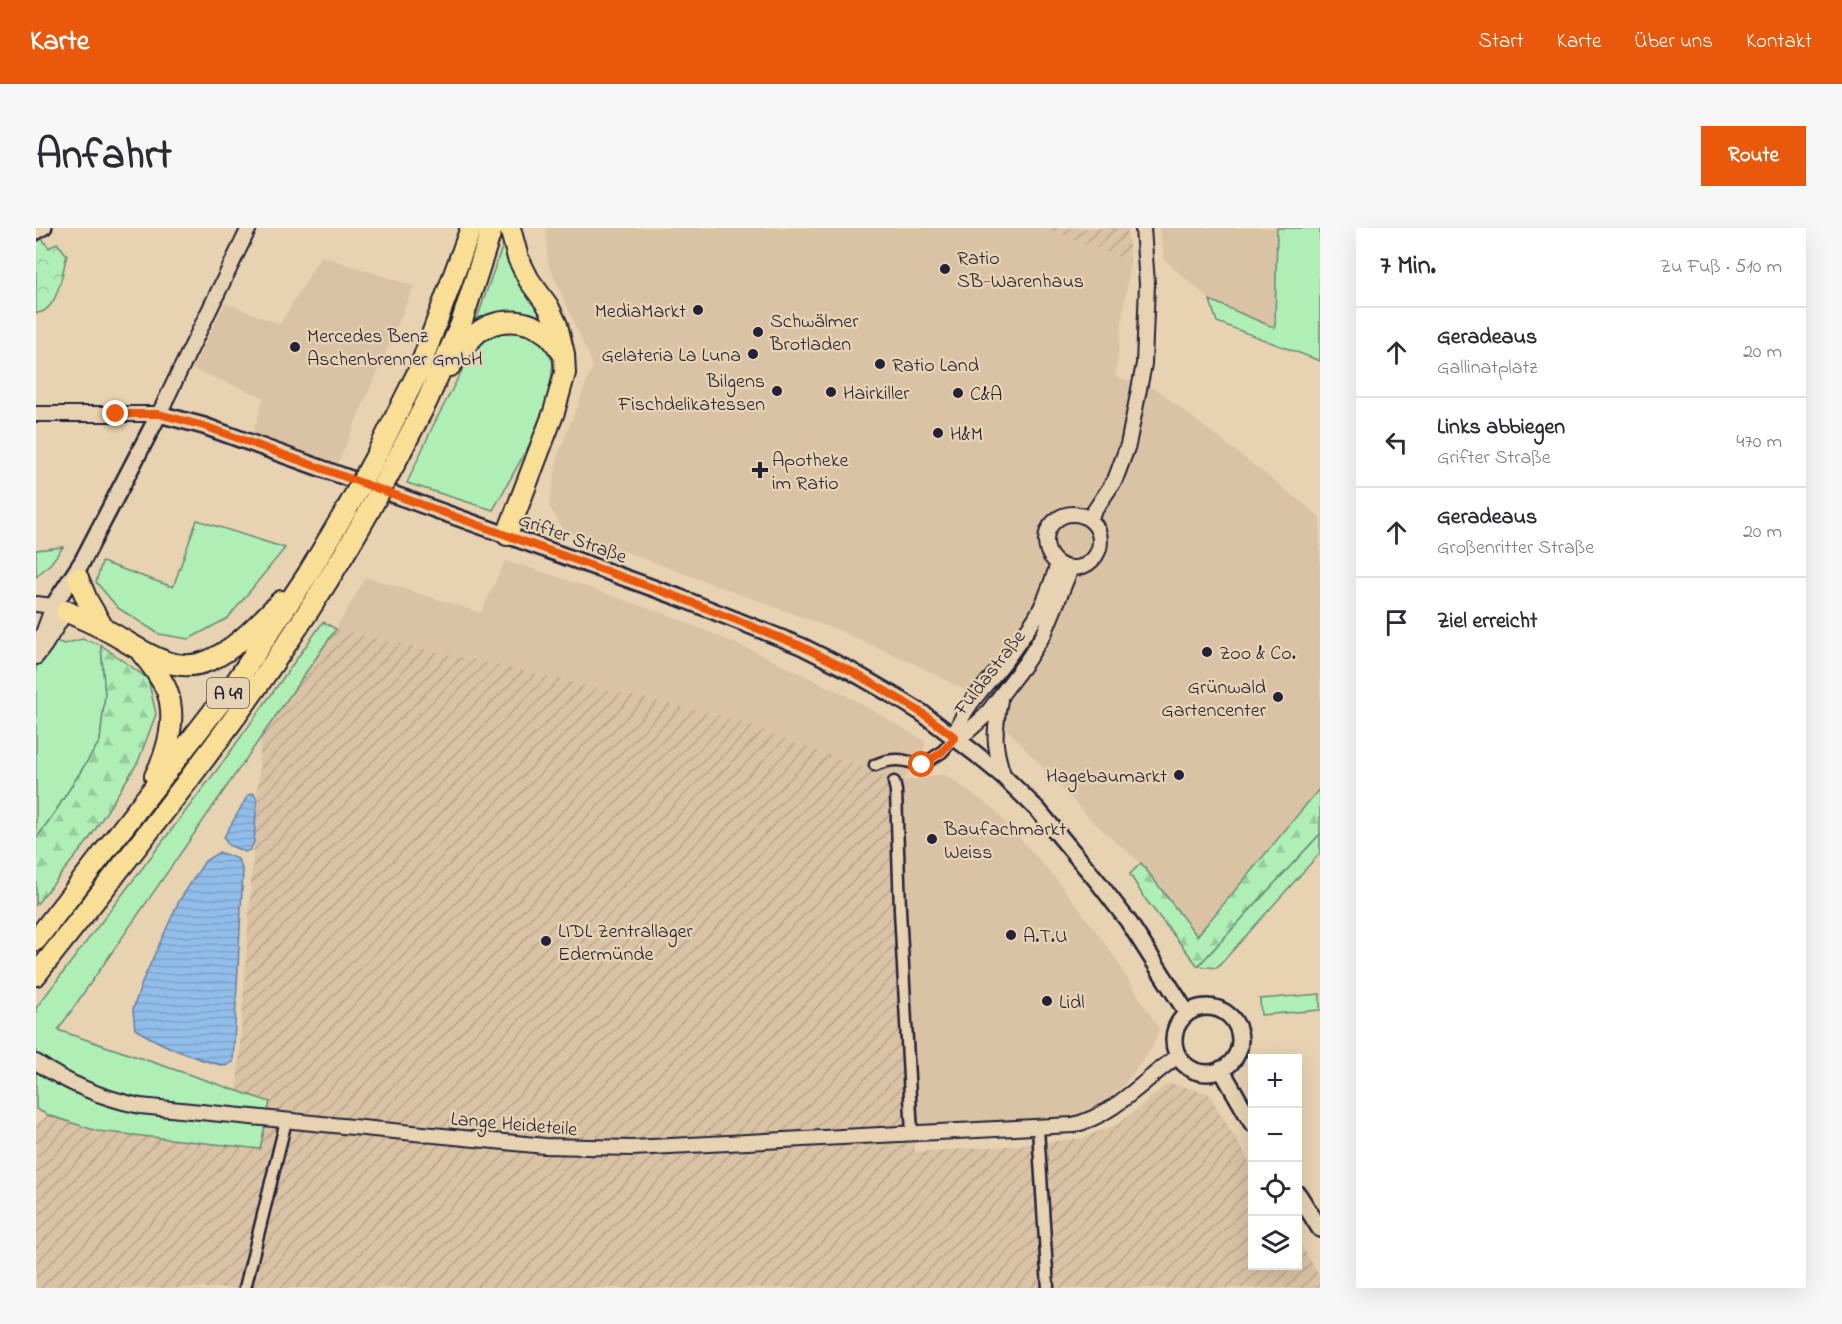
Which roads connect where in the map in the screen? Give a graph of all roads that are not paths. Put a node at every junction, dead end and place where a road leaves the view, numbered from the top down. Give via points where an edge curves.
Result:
1 (45, 228) edge
2 (249, 228) edge
3 (471, 228) edge
4 (492, 228) edge
5 (510, 228) edge
6 (1143, 228) edge
7 (36, 234) edge
8 (564, 354) junction
9 (427, 401) junction
10 (36, 414) edge
11 (159, 414) junction
12 (1089, 519) junction
13 (507, 534) junction
14 (1065, 566) junction
15 (80, 570) junction
16 (308, 573) junction
17 (36, 604) edge
18 (59, 609) junction
19 (104, 629) junction
20 (36, 652) edge
21 (141, 652) junction
22 (36, 657) edge
23 (1001, 695) junction
24 (955, 737) junction
25 (876, 765) dead end
26 (1004, 777) junction
27 (894, 782) dead end
28 (141, 806) junction
29 (36, 940) edge
30 (36, 975) edge
31 (1188, 1013) junction
32 (1178, 1056) junction
33 (36, 1062) edge
34 (1221, 1069) junction
35 (1248, 1116) edge
36 (286, 1121) junction
37 (1038, 1128) junction
38 (912, 1134) junction
39 (1302, 1200) edge
40 (1320, 1229) edge
41 (245, 1288) edge
42 (1048, 1288) edge

1 - 7 street
2 - 11 street
3 - 16 highway, A 49, bridge via 419,370 375,458
4 - 9 highway, A 49 via 461,324
5 - 8 highway via 518,258 557,325
6 - 12 street via 1147,284 1144,364 1128,445 1115,480
8 - 9 highway via 546,333 530,324 493,324 468,343
8 - 13 highway via 565,374 555,412
9 - 30 highway, A 49, bridge via 343,558 253,692
10 - 11 street
11 - 13 main road, Grifter Straße via 204,426
11 - 15 main road
12 - 14 street via 1098,531 1100,546 1092,560 1079,568
12 - 14 street via 1065,515 1047,531 1046,546 1053,560
13 - 24 main road, Grifter Straße via 801,646 901,700
14 - 23 street, Fuldastraße via 1044,634
14 - 24 street, Fuldastraße via 1034,621 963,713
15 - 18 main road
15 - 19 highway via 87,600
16 - 21 highway via 234,645 209,661 177,664
16 - 28 highway, A 49 via 236,682
17 - 18 street
18 - 19 highway
18 - 20 street
18 - 22 street
19 - 21 highway
21 - 28 highway via 163,682 171,715 164,757
23 - 24 street, Fuldastraße via 985,716 966,733
23 - 26 street via 995,744
24 - 25 street via 942,752 922,765 889,759
24 - 26 main road, Grifter Straße
26 - 31 main road, Grifter Straße via 1038,810 1098,882
27 - 38 street
28 - 29 highway, A 49
31 - 32 main road via 1175,1030
31 - 34 main road via 1209,1007 1224,1012 1234,1023 1238,1049 1232,1061
32 - 34 main road via 1200,1072
32 - 37 street, Lange Heideteile via 1098,1117 1073,1125
33 - 36 street, Lange Heideteile via 66,1081 121,1102
34 - 35 main road
36 - 38 street, Lange Heideteile via 595,1148
36 - 41 street
37 - 38 street, Lange Heideteile
37 - 42 street
39 - 40 main road

